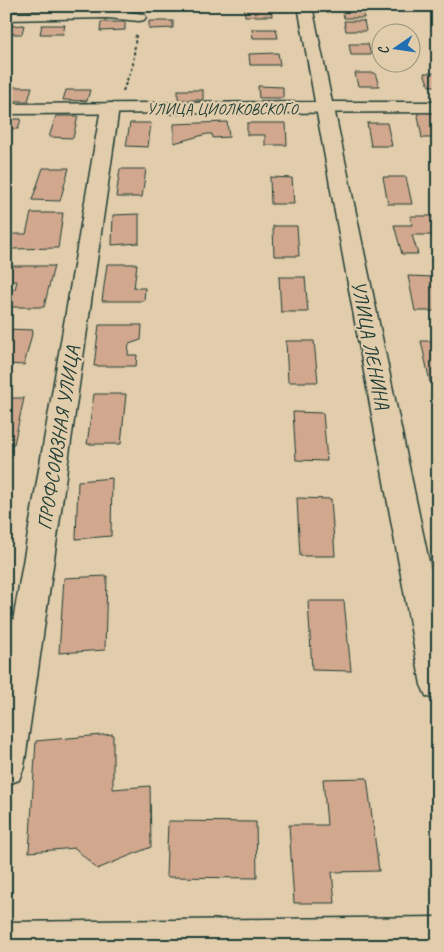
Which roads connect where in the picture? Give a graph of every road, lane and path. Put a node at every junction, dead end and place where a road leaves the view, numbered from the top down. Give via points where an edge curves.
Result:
1 (305, 6) edge
2 (107, 10) edge
3 (6, 16) edge
4 (139, 17) joint
5 (438, 107) edge
6 (110, 108) junction
7 (325, 108) junction
8 (6, 109) edge
9 (438, 685) edge
10 (6, 767) edge
11 (438, 937) edge
12 (6, 942) edge

1 - 7 street, УЛИЦА ЛЕНИНА
2 - 3 street
2 - 4 street
4 - 6 path via 133,64 118,104
5 - 7 street, УЛИЦА ЦИОЛКОВСКОГО
6 - 7 street, УЛИЦА ЦИОЛКОВСКОГО
6 - 8 street, УЛИЦА ЦИОЛКОВСКОГО
6 - 10 street, ПРОФСОЮЗНАЯ УЛИЦА
7 - 9 street, УЛИЦА ЛЕНИНА
11 - 12 street

